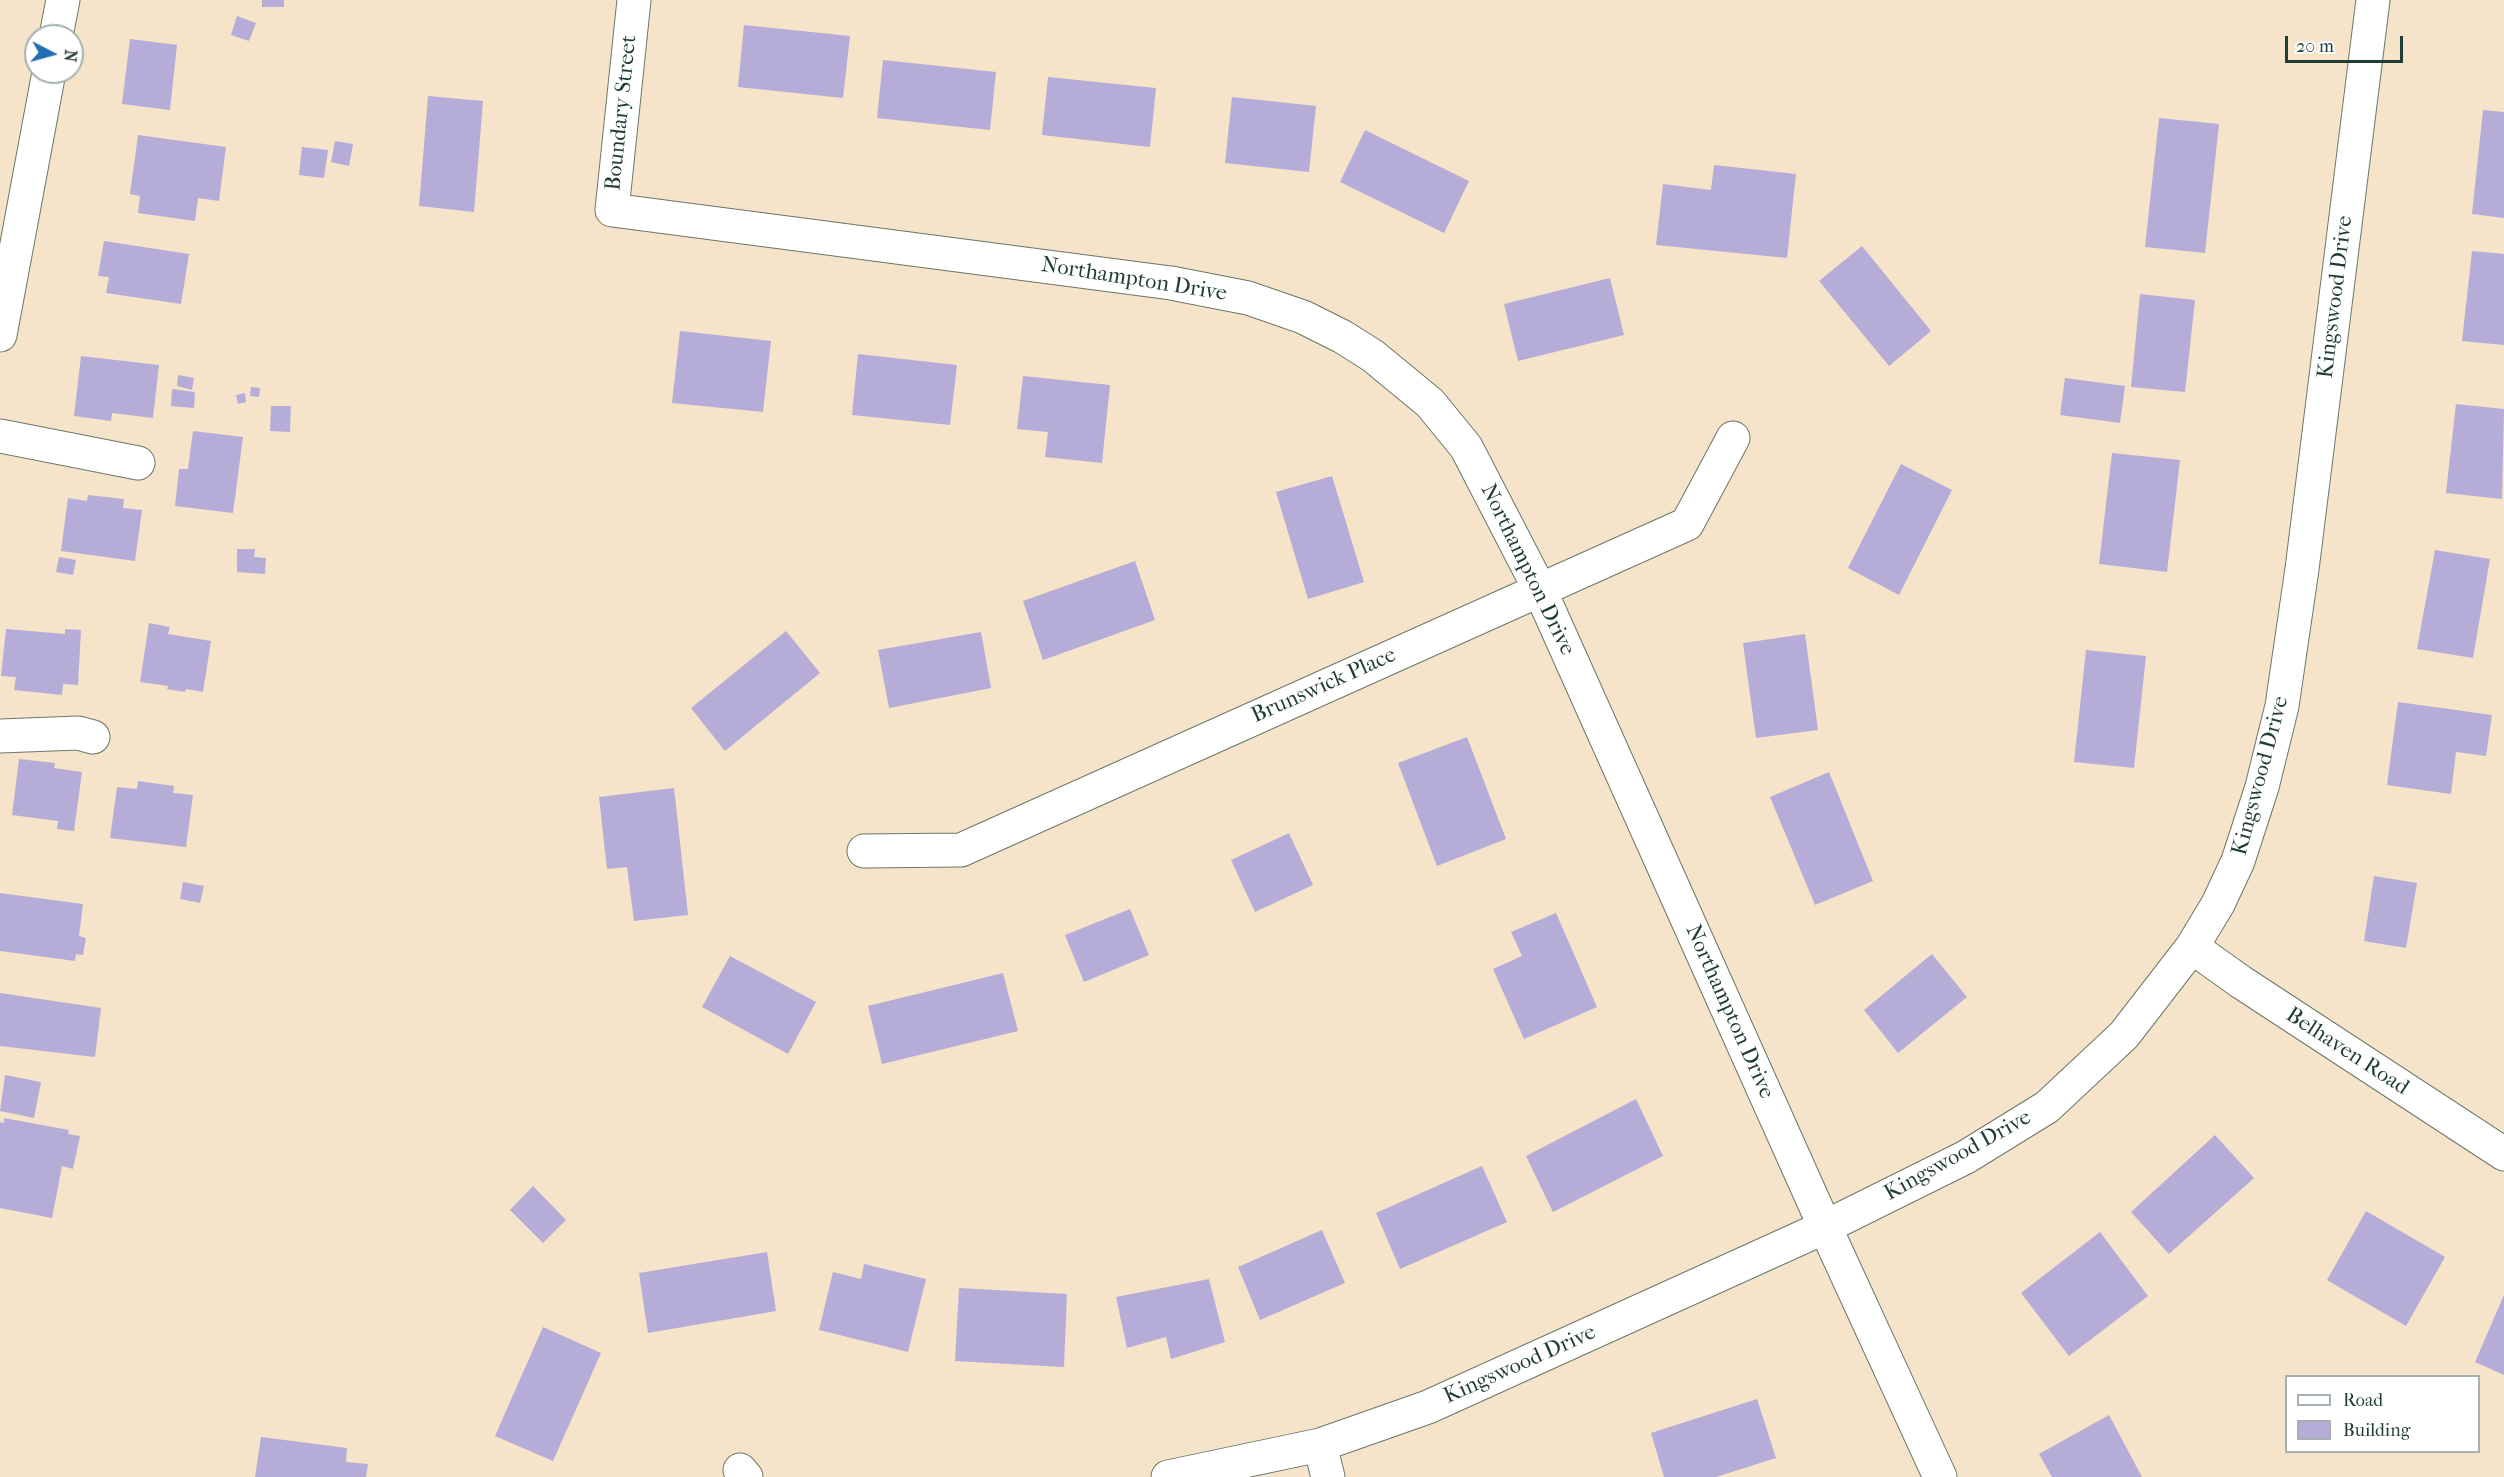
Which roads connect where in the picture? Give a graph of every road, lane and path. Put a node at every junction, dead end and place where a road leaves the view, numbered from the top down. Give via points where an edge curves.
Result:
1 (63, 0) edge
2 (634, 0) edge
3 (2373, 0) edge
4 (58, 24) edge
5 (47, 84) edge
6 (664, 216) joint
7 (0, 335) edge
8 (0, 436) edge
9 (1733, 438) dead end
10 (138, 463) dead end
11 (1539, 588) junction
12 (0, 736) edge
13 (93, 737) dead end
14 (864, 851) dead end
15 (2192, 946) junction
16 (2504, 1154) edge
17 (1825, 1227) junction
18 (1320, 1445) junction
19 (1167, 1477) edge
20 (1328, 1477) edge
21 (1940, 1477) edge

1 - 4 street
2 - 6 street, Boundary Street via 612,210
3 - 15 street, Kingswood Drive via 2282,706 2238,861
5 - 7 street
6 - 11 street, Northampton Drive via 1171,283 1248,298 1303,317 1373,356 1430,403 1466,447
8 - 10 street
9 - 11 street, Brunswick Place via 1687,524
11 - 14 street, Brunswick Place via 961,850
11 - 17 street, Northampton Drive
12 - 13 street
15 - 16 street, Belhaven Road via 2251,989
15 - 17 street, Kingswood Drive via 2124,1035 2047,1107 1966,1157
17 - 18 street, Kingswood Drive via 1428,1407
17 - 21 street, Northampton Drive
18 - 19 street, Kingswood Drive
18 - 20 street

